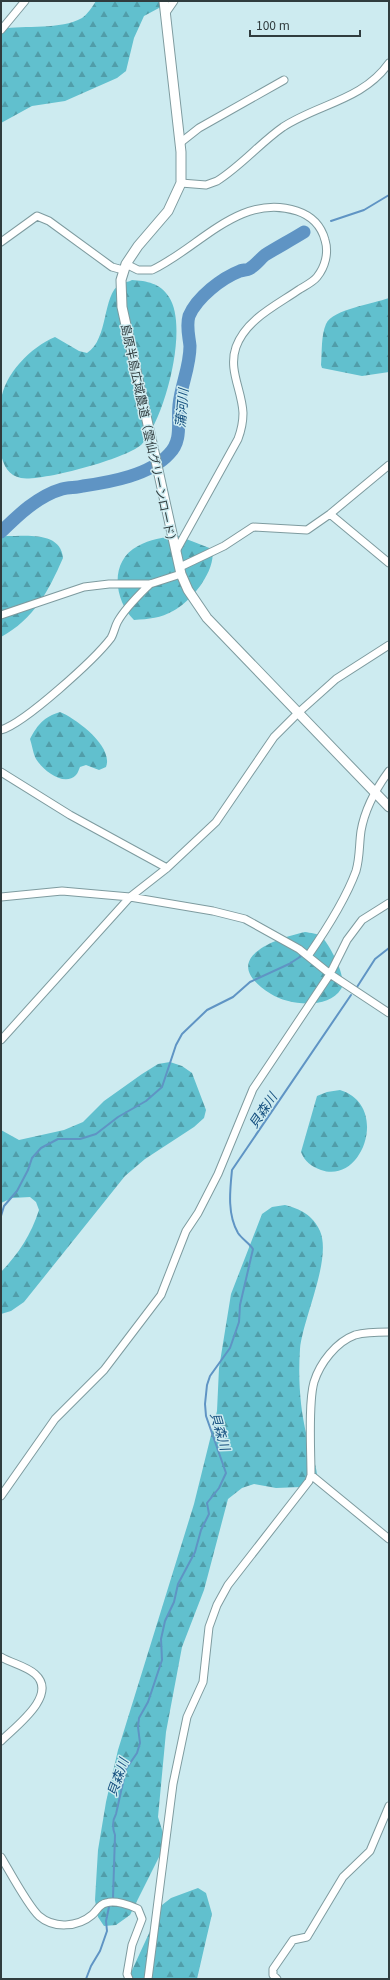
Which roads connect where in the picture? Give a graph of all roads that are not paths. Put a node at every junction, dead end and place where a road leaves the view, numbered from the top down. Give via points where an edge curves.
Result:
1 (25, 1) edge
2 (164, 1) edge
3 (174, 1) edge
4 (166, 14) junction
5 (1, 30) edge
6 (389, 63) edge
7 (284, 80) dead end
8 (180, 143) junction
9 (181, 183) junction
10 (1, 242) edge
11 (124, 267) junction
12 (389, 464) edge
13 (330, 514) junction
14 (176, 551) junction
15 (389, 563) edge
16 (181, 570) junction
17 (150, 584) junction
18 (1, 615) edge
19 (389, 645) edge
20 (298, 713) junction
21 (1, 730) edge
22 (389, 771) edge
23 (1, 772) edge
24 (374, 792) junction
25 (389, 807) edge
26 (167, 868) junction
27 (1, 897) edge
28 (130, 897) junction
29 (389, 903) edge
30 (308, 956) junction
31 (330, 974) junction
32 (389, 1013) edge
33 (1, 1040) edge
34 (389, 1332) edge
35 (311, 1474) junction
36 (1, 1496) edge
37 (389, 1539) edge
38 (1, 1657) edge
39 (1, 1741) edge
40 (389, 1806) edge
41 (1, 1857) edge
42 (129, 1979) edge
43 (148, 1979) edge
44 (277, 1979) edge

1 - 5 street
2 - 4 street, 島原半島広域農道（雲仙グリーンロード）
3 - 4 street
4 - 8 street, 島原半島広域農道（雲仙グリーンロード）
6 - 9 street via 374,81 361,90 282,128 217,181 206,185
7 - 8 street via 199,128
8 - 9 street, 島原半島広域農道（雲仙グリーンロード）
9 - 11 street, 島原半島広域農道（雲仙グリーンロード） via 168,211
10 - 11 street via 37,216 50,221 112,267
11 - 14 street, 島原半島広域農道（雲仙グリーンロード） via 120,291 122,307
11 - 14 street via 152,270 233,217 272,206 306,214 315,220 326,243 323,267 316,278 255,320 242,334 233,364 243,411 242,427 238,439
12 - 13 street
13 - 15 street
13 - 16 street via 307,530 253,527
14 - 16 street, 島原半島広域農道（雲仙グリーンロード）
16 - 17 street
16 - 20 street, 島原半島広域農道（雲仙グリーンロード） via 188,590 207,618
17 - 18 street via 84,587
17 - 21 street via 119,620 111,637 97,654 30,714
19 - 20 street via 336,679
20 - 24 street, 島原半島広域農道（雲仙グリーンロード）
20 - 26 street via 274,737 216,822
22 - 24 street
23 - 26 street via 70,815
24 - 25 street, 島原半島広域農道（雲仙グリーンロード）
24 - 30 street via 361,832 360,854 350,884
26 - 28 street
27 - 28 street via 62,891
28 - 30 street via 245,919 266,929
28 - 33 street
29 - 31 street via 362,920 347,940
30 - 31 street
31 - 32 street
31 - 36 street via 253,1089 218,1174 186,1231 161,1295 104,1370 55,1419
34 - 35 street via 366,1333 346,1340 333,1350 322,1365 314,1383
35 - 37 street
35 - 43 street via 306,1486 228,1585 209,1627 203,1682 187,1718 173,1784
38 - 39 street via 35,1674 42,1692 35,1706
40 - 44 street via 370,1851 343,1877 307,1937 293,1940 273,1969 273,1975
41 - 42 street via 34,1911 53,1924 70,1924 83,1920 108,1902 138,1909 142,1919 132,1945 127,1974

